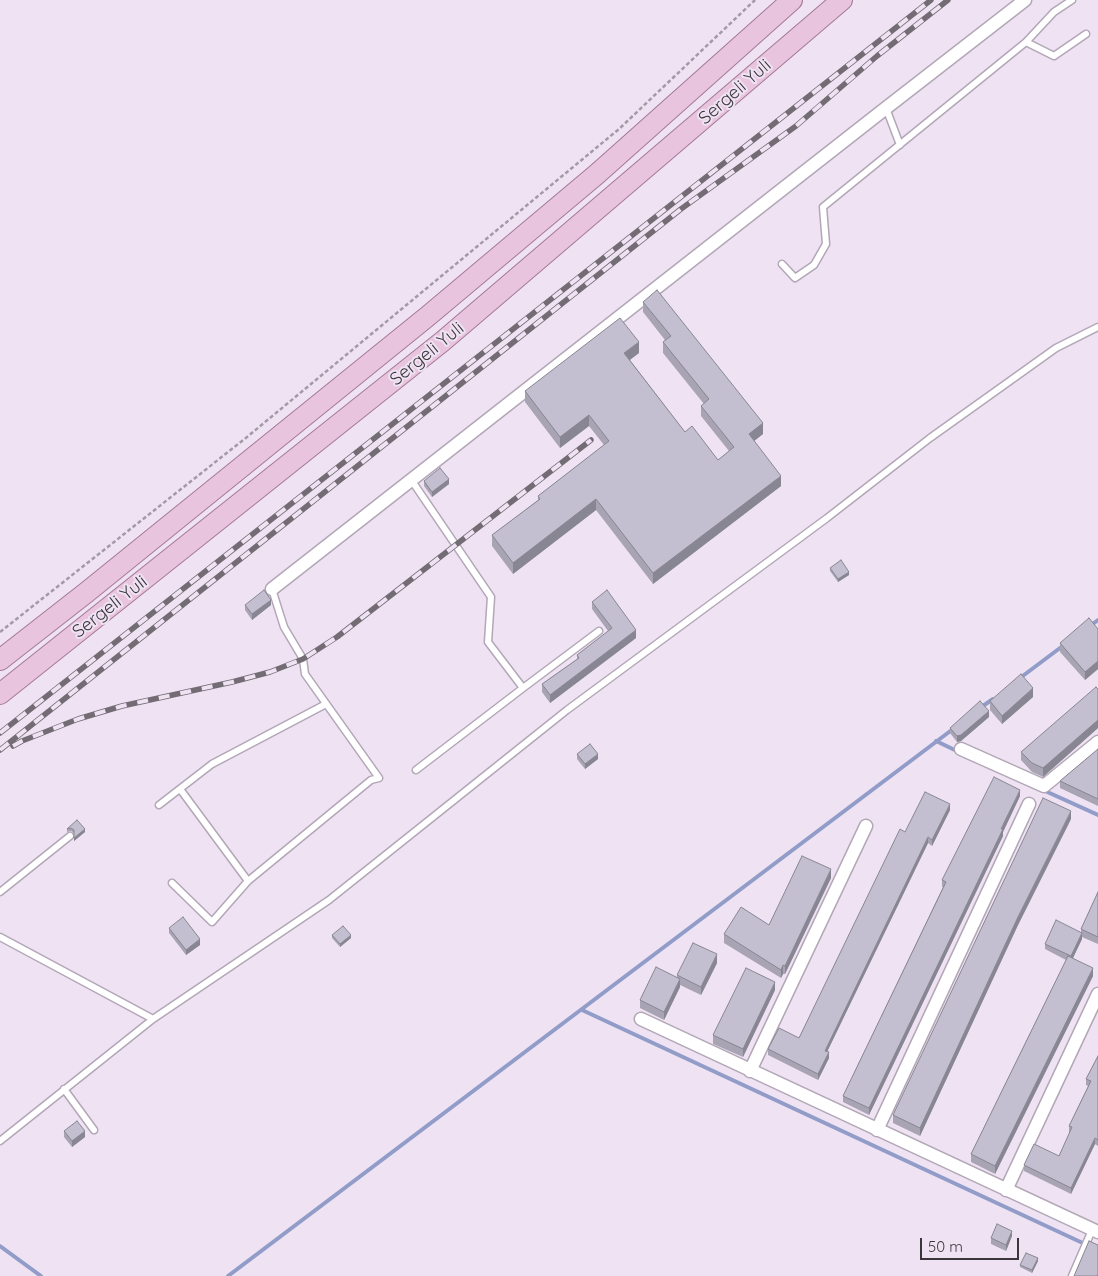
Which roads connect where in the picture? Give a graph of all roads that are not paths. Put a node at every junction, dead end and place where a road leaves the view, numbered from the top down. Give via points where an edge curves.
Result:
1 (792, 0) edge
2 (842, 0) edge
3 (1025, 0) edge
4 (1072, 0) edge
5 (1086, 34) dead end
6 (1026, 42) junction
7 (886, 108) junction
8 (900, 145) junction
9 (782, 264) dead end
10 (1098, 327) edge
11 (412, 481) junction
12 (272, 590) joint
13 (599, 631) dead end
14 (0, 660) edge
15 (523, 688) junction
16 (0, 694) edge
17 (326, 704) junction
18 (1098, 742) edge
19 (961, 749) dead end
20 (416, 770) dead end
21 (180, 789) junction
22 (1029, 804) dead end
23 (159, 806) dead end
24 (866, 826) dead end
25 (70, 836) dead end
26 (248, 881) junction
27 (172, 883) dead end
28 (0, 892) edge
29 (0, 937) edge
30 (1098, 994) edge
31 (153, 1019) junction
32 (641, 1020) dead end
33 (750, 1071) junction
34 (64, 1089) junction
35 (94, 1130) dead end
36 (877, 1130) junction
37 (0, 1141) edge
38 (1006, 1190) junction
39 (1093, 1234) edge
40 (1072, 1276) edge

1 - 14 main road, Sergeli Yuli via 596,174 428,316
2 - 16 main road, Sergeli Yuli via 444,341
3 - 7 street
4 - 6 lane via 1054,12
5 - 6 lane via 1054,56
6 - 8 lane
7 - 8 lane
7 - 11 street
8 - 9 lane via 823,207 826,244 814,265 795,278
10 - 31 lane via 1056,348 930,438 567,710 330,900
11 - 12 street
11 - 15 lane via 491,597 488,642
12 - 17 lane via 284,626 303,659 305,674
13 - 15 lane
15 - 20 lane
17 - 21 lane via 212,764
17 - 26 lane via 379,778 371,780
18 - 19 street via 1044,786
21 - 23 lane
21 - 26 lane
22 - 36 street
24 - 33 street
25 - 28 lane
26 - 27 lane via 212,922
29 - 31 lane
30 - 38 street
31 - 34 lane
32 - 33 street
33 - 36 street
34 - 35 lane
34 - 37 lane
36 - 38 street
38 - 39 street
39 - 40 lane

